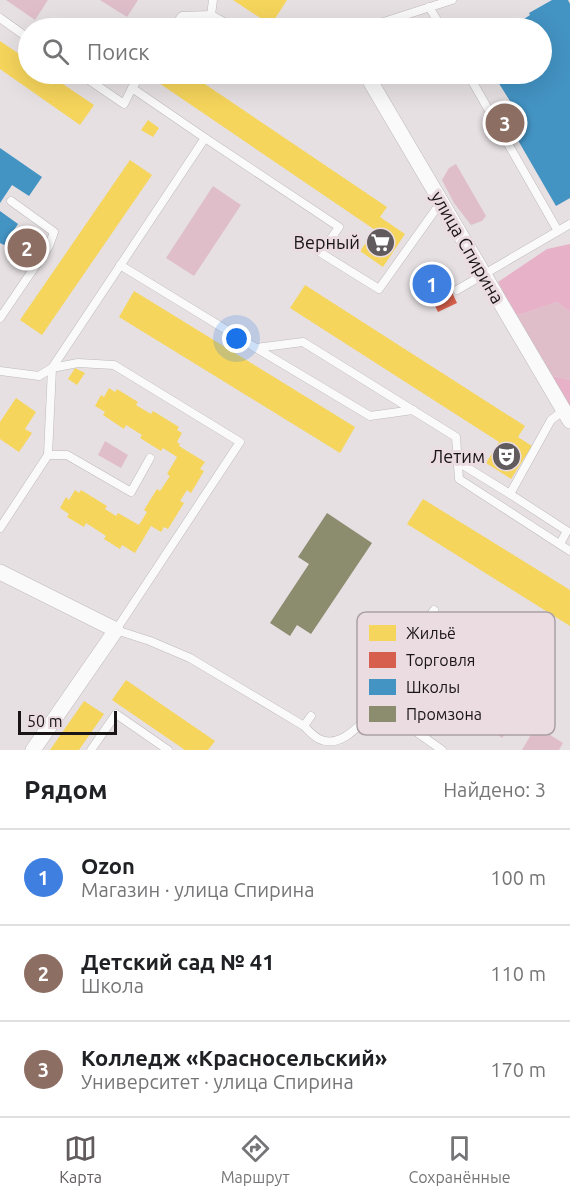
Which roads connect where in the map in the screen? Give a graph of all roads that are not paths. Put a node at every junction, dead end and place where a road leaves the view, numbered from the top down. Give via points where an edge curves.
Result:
1 (213, 0) edge
2 (452, 0) edge
3 (429, 7) junction
4 (211, 15) junction
5 (0, 18) edge
6 (180, 18) edge
7 (217, 18) edge
8 (395, 18) edge
9 (436, 18) edge
10 (18, 31) edge
11 (95, 84) edge
12 (135, 84) edge
13 (372, 84) edge
14 (474, 84) edge
15 (132, 88) junction
16 (205, 138) junction
17 (11, 201) dead end
18 (441, 201) junction
19 (570, 224) edge
20 (558, 231) junction
21 (120, 264) junction
22 (483, 274) junction
23 (456, 290) dead end
24 (0, 318) edge
25 (256, 348) junction
26 (52, 368) junction
27 (0, 371) edge
28 (413, 410) junction
29 (567, 415) edge
30 (48, 454) junction
31 (150, 458) dead end
32 (458, 462) junction
33 (510, 494) junction
34 (0, 528) edge
35 (560, 544) junction
36 (570, 551) edge
37 (0, 572) edge
38 (116, 630) junction
39 (311, 716) dead end
40 (304, 726) junction
41 (357, 729) edge
42 (421, 735) edge
43 (33, 750) edge
44 (91, 750) edge
45 (168, 750) edge
46 (442, 750) edge

1 - 4 lane
2 - 3 lane
3 - 8 lane
3 - 9 lane
4 - 6 lane
4 - 7 lane
5 - 10 lane
11 - 15 lane via 124,104
12 - 15 lane
13 - 18 street, улица Спирина
14 - 20 lane
15 - 16 lane
16 - 18 lane via 339,227 321,253 379,289
16 - 21 lane
17 - 24 lane via 54,232 49,246
18 - 22 street, улица Спирина
19 - 20 lane
20 - 22 lane
21 - 25 lane
21 - 26 lane
22 - 23 lane
22 - 29 street, улица Спирина
25 - 28 lane via 370,416
25 - 28 lane via 303,342
26 - 27 lane via 39,376
26 - 30 lane
26 - 38 lane via 78,363 114,365 240,442
28 - 32 lane via 456,437
29 - 33 lane via 551,420
30 - 31 lane via 67,454 131,492
30 - 34 lane
32 - 33 lane
32 - 35 lane via 459,479
33 - 35 lane via 567,531
35 - 36 lane
37 - 38 street
38 - 40 lane via 190,658
38 - 43 street
39 - 40 lane
40 - 41 lane via 319,739 333,742
42 - 46 lane
44 - 45 lane via 116,714

